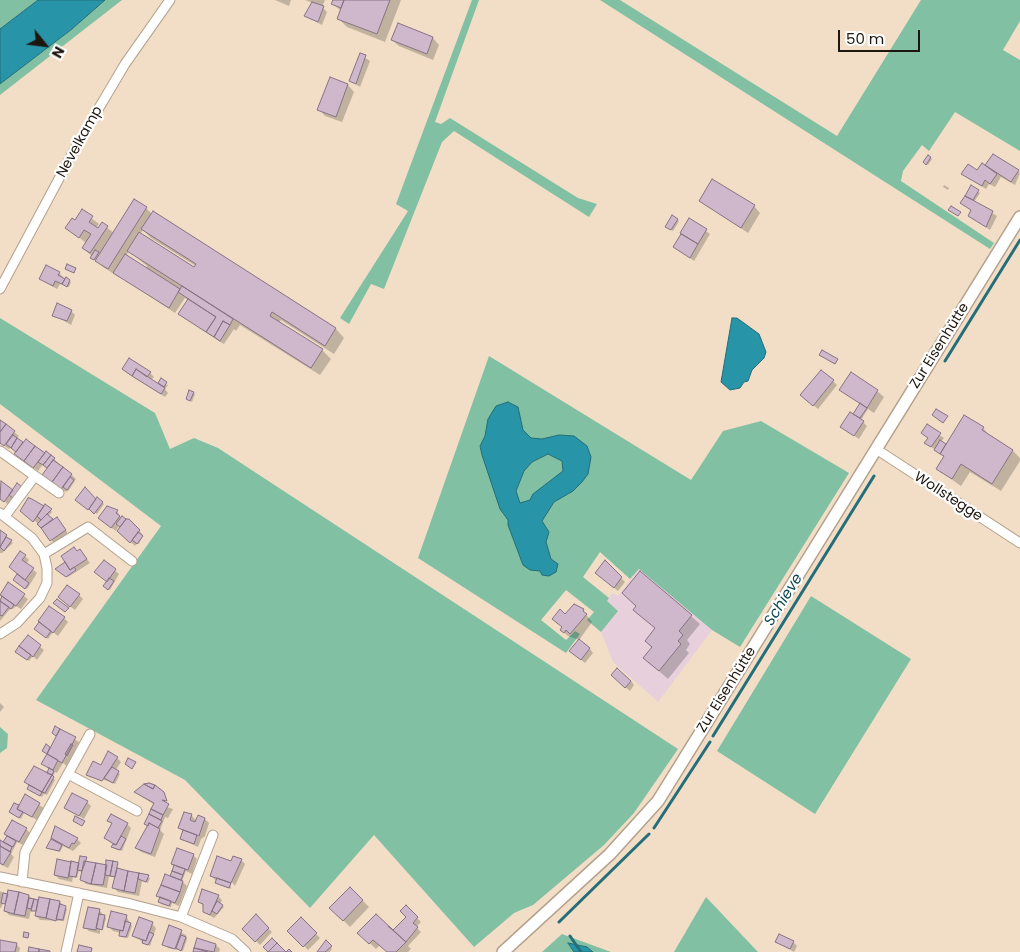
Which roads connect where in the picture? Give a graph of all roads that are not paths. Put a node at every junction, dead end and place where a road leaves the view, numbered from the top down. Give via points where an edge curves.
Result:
1 (170, 0) edge
2 (1020, 217) edge
3 (0, 289) edge
4 (876, 450) junction
5 (0, 451) edge
6 (35, 476) junction
7 (59, 493) dead end
8 (3, 514) edge
9 (1020, 543) edge
10 (44, 554) junction
11 (132, 561) dead end
12 (0, 634) edge
13 (90, 734) dead end
14 (68, 774) junction
15 (137, 811) dead end
16 (213, 835) dead end
17 (0, 877) edge
18 (22, 882) junction
19 (79, 893) junction
20 (182, 917) junction
21 (66, 952) edge
22 (246, 952) edge
23 (503, 952) edge

1 - 3 street, Nevelkamp via 125,64 77,145
2 - 4 street, Zur Eisenhütte
4 - 9 street, Wollstegge
4 - 23 street, Zur Eisenhütte via 658,801 610,854
5 - 6 street
6 - 7 street
6 - 8 street
8 - 10 street via 32,538
10 - 11 street via 88,527
10 - 12 street via 47,583 40,598 17,623
13 - 14 street
14 - 15 street
14 - 18 street via 25,852
16 - 20 street
17 - 18 street
18 - 19 street
19 - 20 street
19 - 21 street
20 - 22 street via 232,939

